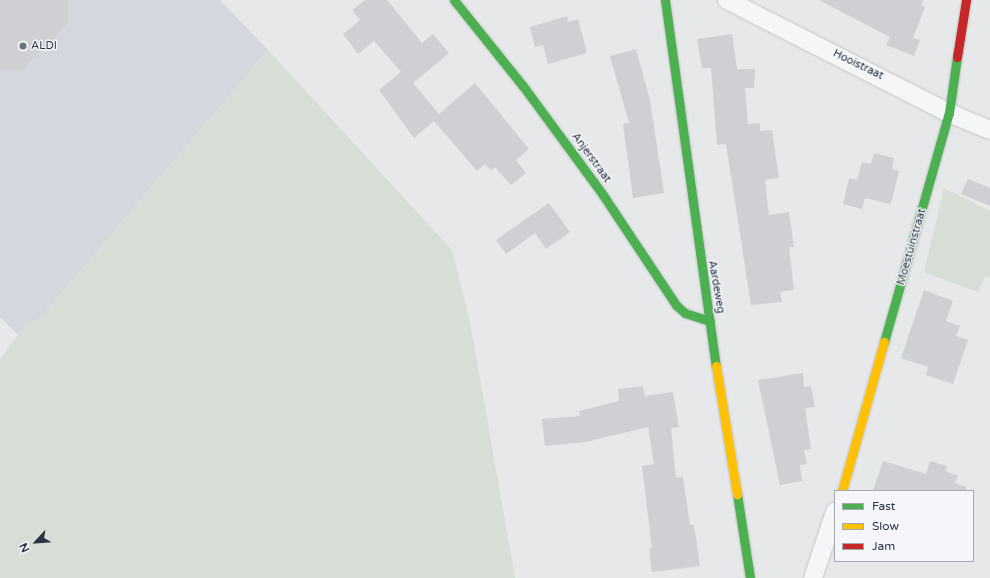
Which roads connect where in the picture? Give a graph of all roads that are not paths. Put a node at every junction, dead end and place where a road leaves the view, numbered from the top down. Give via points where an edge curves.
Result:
1 (454, 0) edge
2 (665, 0) edge
3 (727, 0) edge
4 (966, 0) edge
5 (950, 112) junction
6 (990, 130) edge
7 (710, 321) junction
8 (842, 490) edge
9 (834, 515) edge
10 (750, 578) edge
11 (813, 578) edge

1 - 7 street, Anjerstraat via 523,86 603,195 676,305 685,313
2 - 7 street, Aardeweg via 687,176
3 - 5 street, Hooistraat
4 - 5 street, Moestuinstraat
5 - 6 street, Hooistraat
5 - 8 street, Moestuinstraat
7 - 10 street, Aardeweg
9 - 11 street

